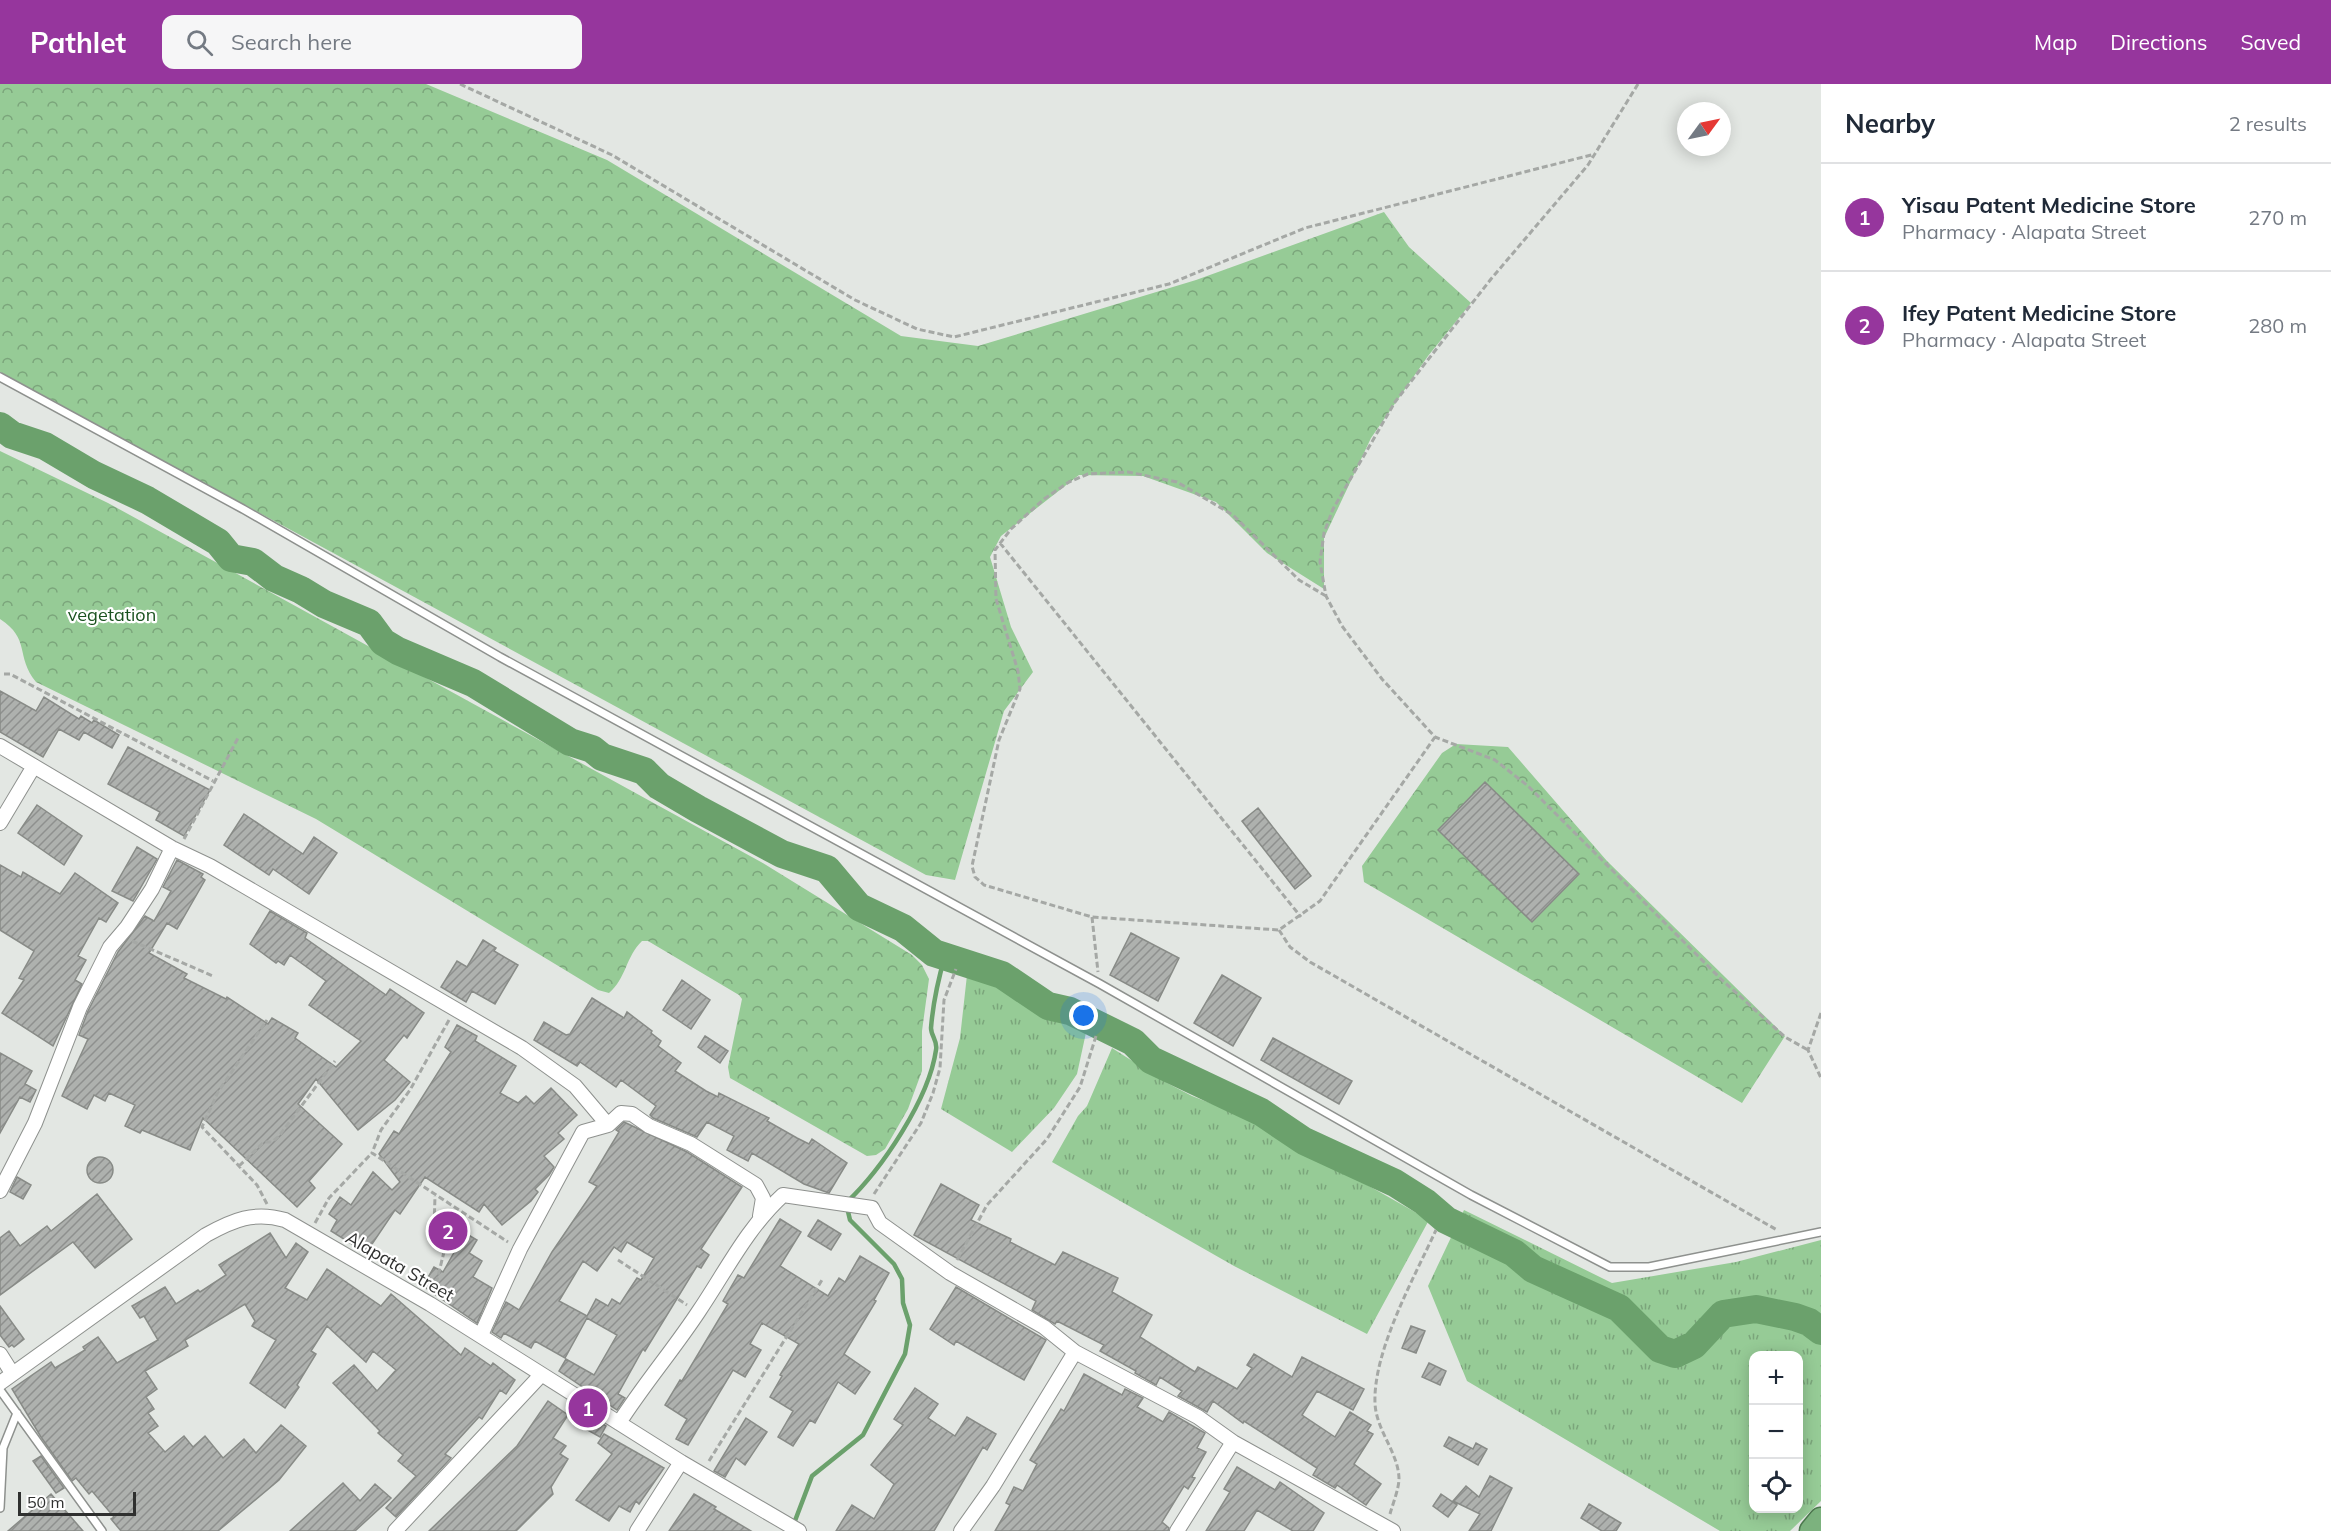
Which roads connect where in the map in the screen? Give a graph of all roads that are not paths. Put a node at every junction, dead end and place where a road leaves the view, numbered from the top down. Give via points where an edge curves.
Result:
1 (0, 377) edge
2 (0, 746) edge
3 (33, 766) junction
4 (0, 823) edge
5 (175, 850) junction
6 (608, 1125) junction
7 (0, 1191) edge
8 (760, 1216) junction
9 (1821, 1232) edge
10 (481, 1335) junction
11 (1075, 1352) junction
12 (0, 1354) edge
13 (12, 1373) junction
14 (541, 1375) junction
15 (0, 1383) edge
16 (0, 1390) edge
17 (18, 1413) junction
18 (619, 1423) junction
19 (1233, 1442) junction
20 (681, 1462) junction
21 (0, 1508) edge
22 (1821, 1520) edge
23 (1388, 1529) edge
24 (102, 1531) edge
25 (395, 1531) edge
26 (637, 1531) edge
27 (799, 1531) edge
28 (961, 1531) edge
29 (1177, 1531) edge
30 (1812, 1531) edge

1 - 9 lane via 243,509 500,657 1100,984 1471,1195 1610,1267 1648,1267
2 - 3 street
3 - 4 street
3 - 5 street
5 - 6 street via 210,866 522,1048 575,1086
5 - 7 street via 110,947 80,1007 35,1123
6 - 8 street via 621,1113 632,1114 690,1144 756,1185 763,1198
6 - 10 street via 584,1132 520,1249
8 - 11 street via 783,1195 872,1208 880,1223 950,1273 1044,1327
8 - 18 street
10 - 13 street, Alapata Street via 285,1220 250,1216 235,1219 206,1235
10 - 14 street, Alapata Street
11 - 19 street via 1198,1417
11 - 28 street
12 - 13 street
13 - 15 street, Alapata Street
14 - 18 street, Alapata Street
14 - 25 street
16 - 17 lane
17 - 21 lane via 3,1448
17 - 24 lane
18 - 20 street, Alapata Street
19 - 23 street
19 - 29 street
20 - 26 street
20 - 27 street, Alapata Street
22 - 30 highway

